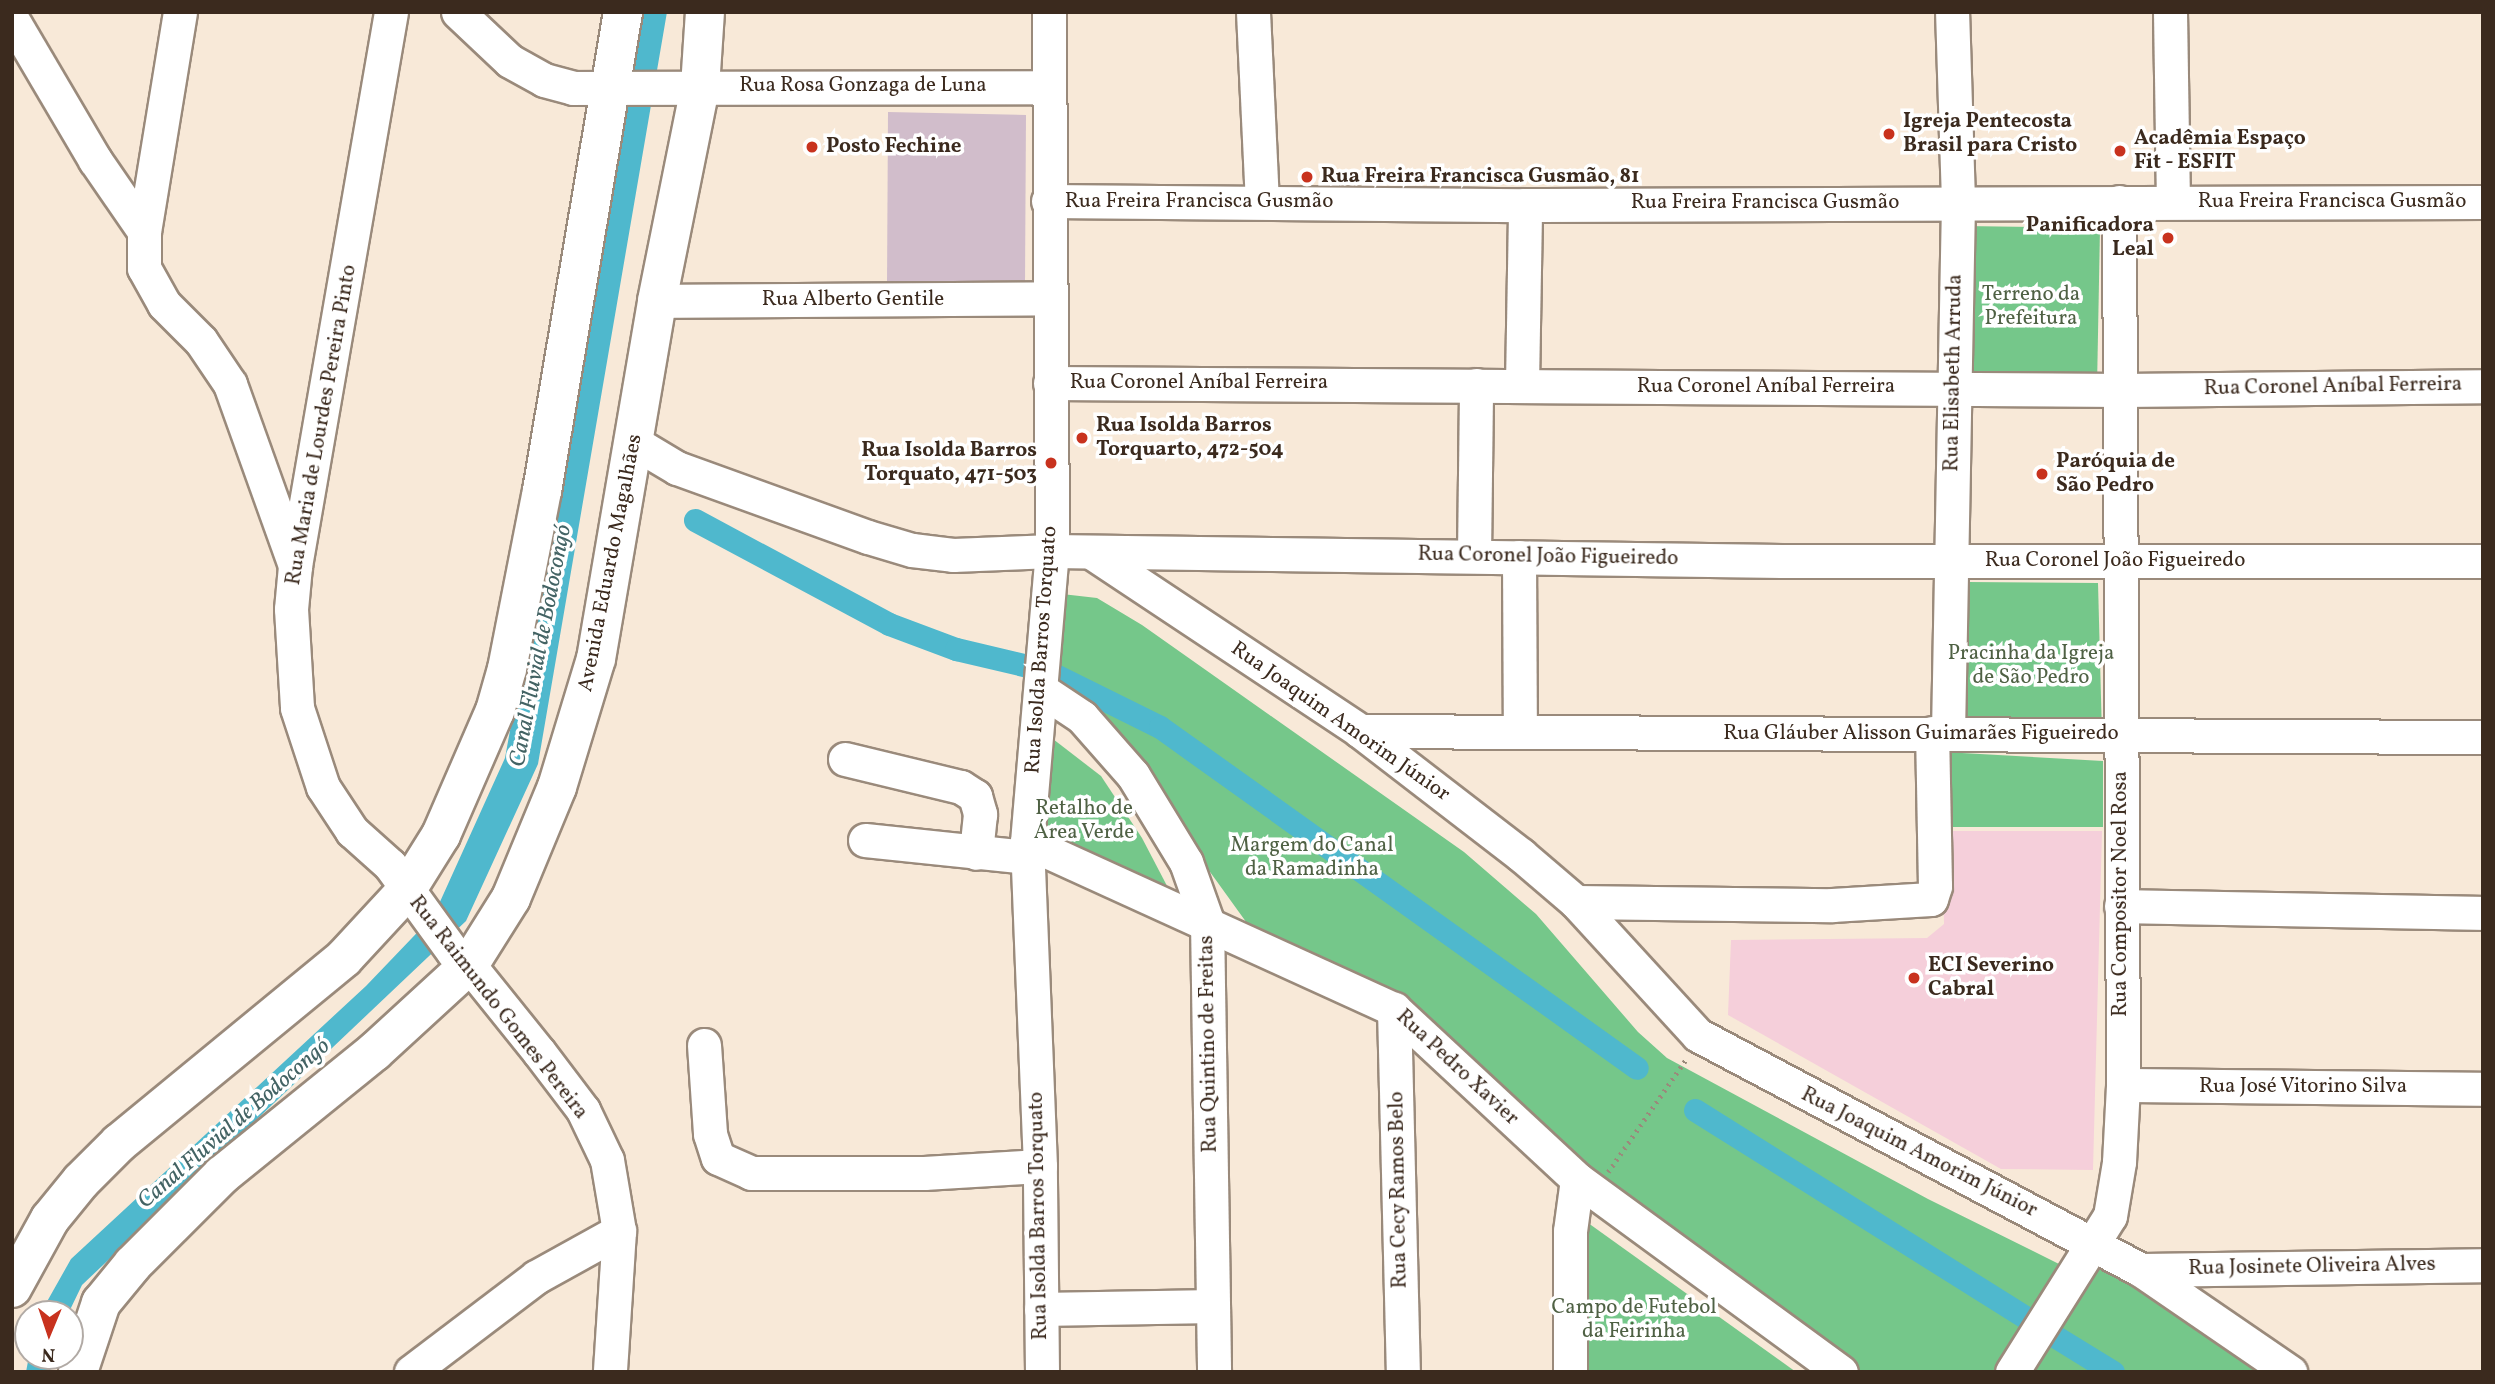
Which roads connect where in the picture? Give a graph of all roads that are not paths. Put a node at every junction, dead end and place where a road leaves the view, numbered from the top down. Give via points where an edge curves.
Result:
1 (180, 12) edge
2 (391, 12) edge
3 (458, 12) edge
4 (623, 12) edge
5 (705, 12) edge
6 (1049, 12) edge
7 (1254, 12) edge
8 (1952, 12) edge
9 (2170, 12) edge
10 (12, 19) edge
11 (690, 87) junction
12 (1047, 87) junction
13 (616, 88) junction
14 (1048, 201) junction
15 (1262, 201) junction
16 (1958, 201) junction
17 (2174, 201) junction
18 (2119, 202) junction
19 (2483, 202) edge
20 (1525, 205) junction
21 (144, 231) junction
22 (1050, 298) junction
23 (657, 301) junction
24 (1050, 383) junction
25 (1522, 384) junction
26 (1476, 385) junction
27 (2483, 386) edge
28 (1953, 387) junction
29 (2122, 390) junction
30 (635, 443) junction
31 (1052, 551) junction
32 (1094, 554) junction
33 (1474, 556) junction
34 (1519, 557) junction
35 (1950, 561) junction
36 (2483, 561) edge
37 (2119, 563) junction
38 (295, 566) junction
39 (1043, 691) junction
40 (1360, 731) junction
41 (1520, 732) junction
42 (1940, 733) junction
43 (2119, 735) junction
44 (2483, 737) edge
45 (845, 759) dead end
46 (865, 840) dead end
47 (1028, 850) junction
48 (976, 853) junction
49 (406, 891) junction
50 (1576, 902) junction
51 (2121, 906) junction
52 (2483, 913) edge
53 (1206, 921) junction
54 (461, 959) junction
55 (1394, 1009) junction
56 (705, 1045) dead end
57 (2123, 1085) junction
58 (2483, 1088) edge
59 (1040, 1166) junction
60 (1585, 1185) junction
61 (619, 1231) junction
62 (2094, 1244) junction
63 (2483, 1265) edge
64 (2141, 1270) junction
65 (12, 1288) edge
66 (1213, 1306) junction
67 (1041, 1309) junction
68 (78, 1372) edge
69 (411, 1372) edge
70 (610, 1372) edge
71 (1042, 1372) edge
72 (1214, 1372) edge
73 (1403, 1372) edge
74 (1570, 1372) edge
75 (1840, 1372) edge
76 (2012, 1372) edge
77 (2290, 1372) edge

1 - 21 street
2 - 38 street, Rua Maria de Lourdes Pereira Pinto
3 - 13 street, Rua Rosa Gonzaga de Luna via 510,61 544,80 573,89
4 - 13 main road
5 - 11 main road, Avenida Eduardo Magalhães
6 - 12 street, Rua Isolda Barros Torquato
7 - 15 street
8 - 16 street, Rua Elisabeth Arruda
9 - 17 street
10 - 21 street via 95,160
11 - 12 street, Rua Rosa Gonzaga de Luna
11 - 13 street, Rua Rosa Gonzaga de Luna
11 - 23 main road, Avenida Eduardo Magalhães
12 - 14 street, Rua Isolda Barros Torquato
13 - 49 main road via 507,669 495,711 460,794
14 - 15 street, Rua Freira Francisca Gusmão
14 - 22 street, Rua Isolda Barros Torquato
15 - 20 street, Rua Freira Francisca Gusmão
16 - 18 street, Rua Freira Francisca Gusmão
16 - 20 street, Rua Freira Francisca Gusmão
16 - 28 street, Rua Elisabeth Arruda
17 - 18 street, Rua Freira Francisca Gusmão
17 - 19 street, Rua Freira Francisca Gusmão
18 - 29 street, Rua Compositor Noel Rosa
20 - 25 street
21 - 38 street via 144,268 151,286 201,341 230,384
22 - 23 street, Rua Alberto Gentile
22 - 24 street, Rua Isolda Barros Torquato
23 - 30 main road, Avenida Eduardo Magalhães
24 - 26 street, Rua Coronel Aníbal Ferreira
24 - 31 street, Rua Isolda Barros Torquato
25 - 26 street, Rua Coronel Aníbal Ferreira
25 - 28 street, Rua Coronel Aníbal Ferreira
26 - 33 street
27 - 29 street, Rua Coronel Aníbal Ferreira
28 - 29 street, Rua Coronel Aníbal Ferreira
28 - 35 street, Rua Elisabeth Arruda
29 - 37 street, Rua Compositor Noel Rosa
30 - 31 street, Rua Coronel João Figueiredo via 677,468 912,550 987,556
30 - 54 main road, Avenida Eduardo Magalhães via 596,659 577,724 516,887
31 - 32 street, Rua Coronel João Figueiredo
31 - 39 street, Rua Isolda Barros Torquato
32 - 33 street, Rua Coronel João Figueiredo
32 - 40 street, Rua Joaquim Amorim Júnior
33 - 34 street, Rua Coronel João Figueiredo
34 - 35 street, Rua Coronel João Figueiredo
34 - 41 street
35 - 37 street, Rua Coronel João Figueiredo
35 - 42 street, Rua Elisabeth Arruda
36 - 37 street, Rua Coronel João Figueiredo
37 - 43 street, Rua Compositor Noel Rosa
38 - 49 street, Rua Maria de Lourdes Pereira Pinto via 293,664 297,708 308,749 323,787 352,831 390,865
39 - 47 street, Rua Isolda Barros Torquato
39 - 53 street, Rua Quintino de Freitas via 1082,718 1133,775 1186,862
40 - 41 street, Rua Gláuber Alisson Guimarães Figueiredo
40 - 50 street, Rua Joaquim Amorim Júnior
41 - 42 street, Rua Gláuber Alisson Guimarães Figueiredo
42 - 43 street, Rua Gláuber Alisson Guimarães Figueiredo
42 - 50 street, Rua Elisabeth Arruda via 1931,899 1832,905
43 - 44 street, Rua Gláuber Alisson Guimarães Figueiredo
43 - 51 street, Rua Compositor Noel Rosa
45 - 48 street via 961,787 975,796 980,814
46 - 48 street, Rua Pedro Xavier
47 - 48 street, Rua Pedro Xavier
47 - 53 street, Rua Pedro Xavier
47 - 59 street, Rua Isolda Barros Torquato
49 - 54 street, Rua Raimundo Gomes Pereira
49 - 65 main road via 344,958 109,1152 50,1219
50 - 62 street, Rua Joaquim Amorim Júnior via 1662,1001 1702,1037
51 - 52 street
51 - 57 street, Rua Compositor Noel Rosa
53 - 55 street, Rua Pedro Xavier
53 - 66 street, Rua Quintino de Freitas
54 - 61 street, Rua Raimundo Gomes Pereira via 583,1110 607,1160
54 - 68 main road, Avenida Eduardo Magalhães via 374,1052 222,1175 132,1264 101,1303
55 - 60 street, Rua Pedro Xavier
55 - 73 street, Rua Cecy Ramos Belo
56 - 59 street via 710,1134 718,1158 751,1173 924,1174
57 - 58 street, Rua José Vitorino Silva
57 - 62 street, Rua Compositor Noel Rosa via 2116,1188 2110,1216
59 - 67 street, Rua Isolda Barros Torquato
60 - 74 street via 1570,1231
60 - 75 street, Rua Pedro Xavier
61 - 69 street via 536,1276
61 - 70 street, Rua Raimundo Gomes Pereira
62 - 64 street, Rua Joaquim Amorim Júnior
62 - 76 street, Rua Compositor Noel Rosa
63 - 64 street, Rua Josinete Oliveira Alves
64 - 77 street, Rua Joaquim Amorim Júnior
66 - 67 street
66 - 72 street, Rua Quintino de Freitas
67 - 71 street, Rua Isolda Barros Torquato

